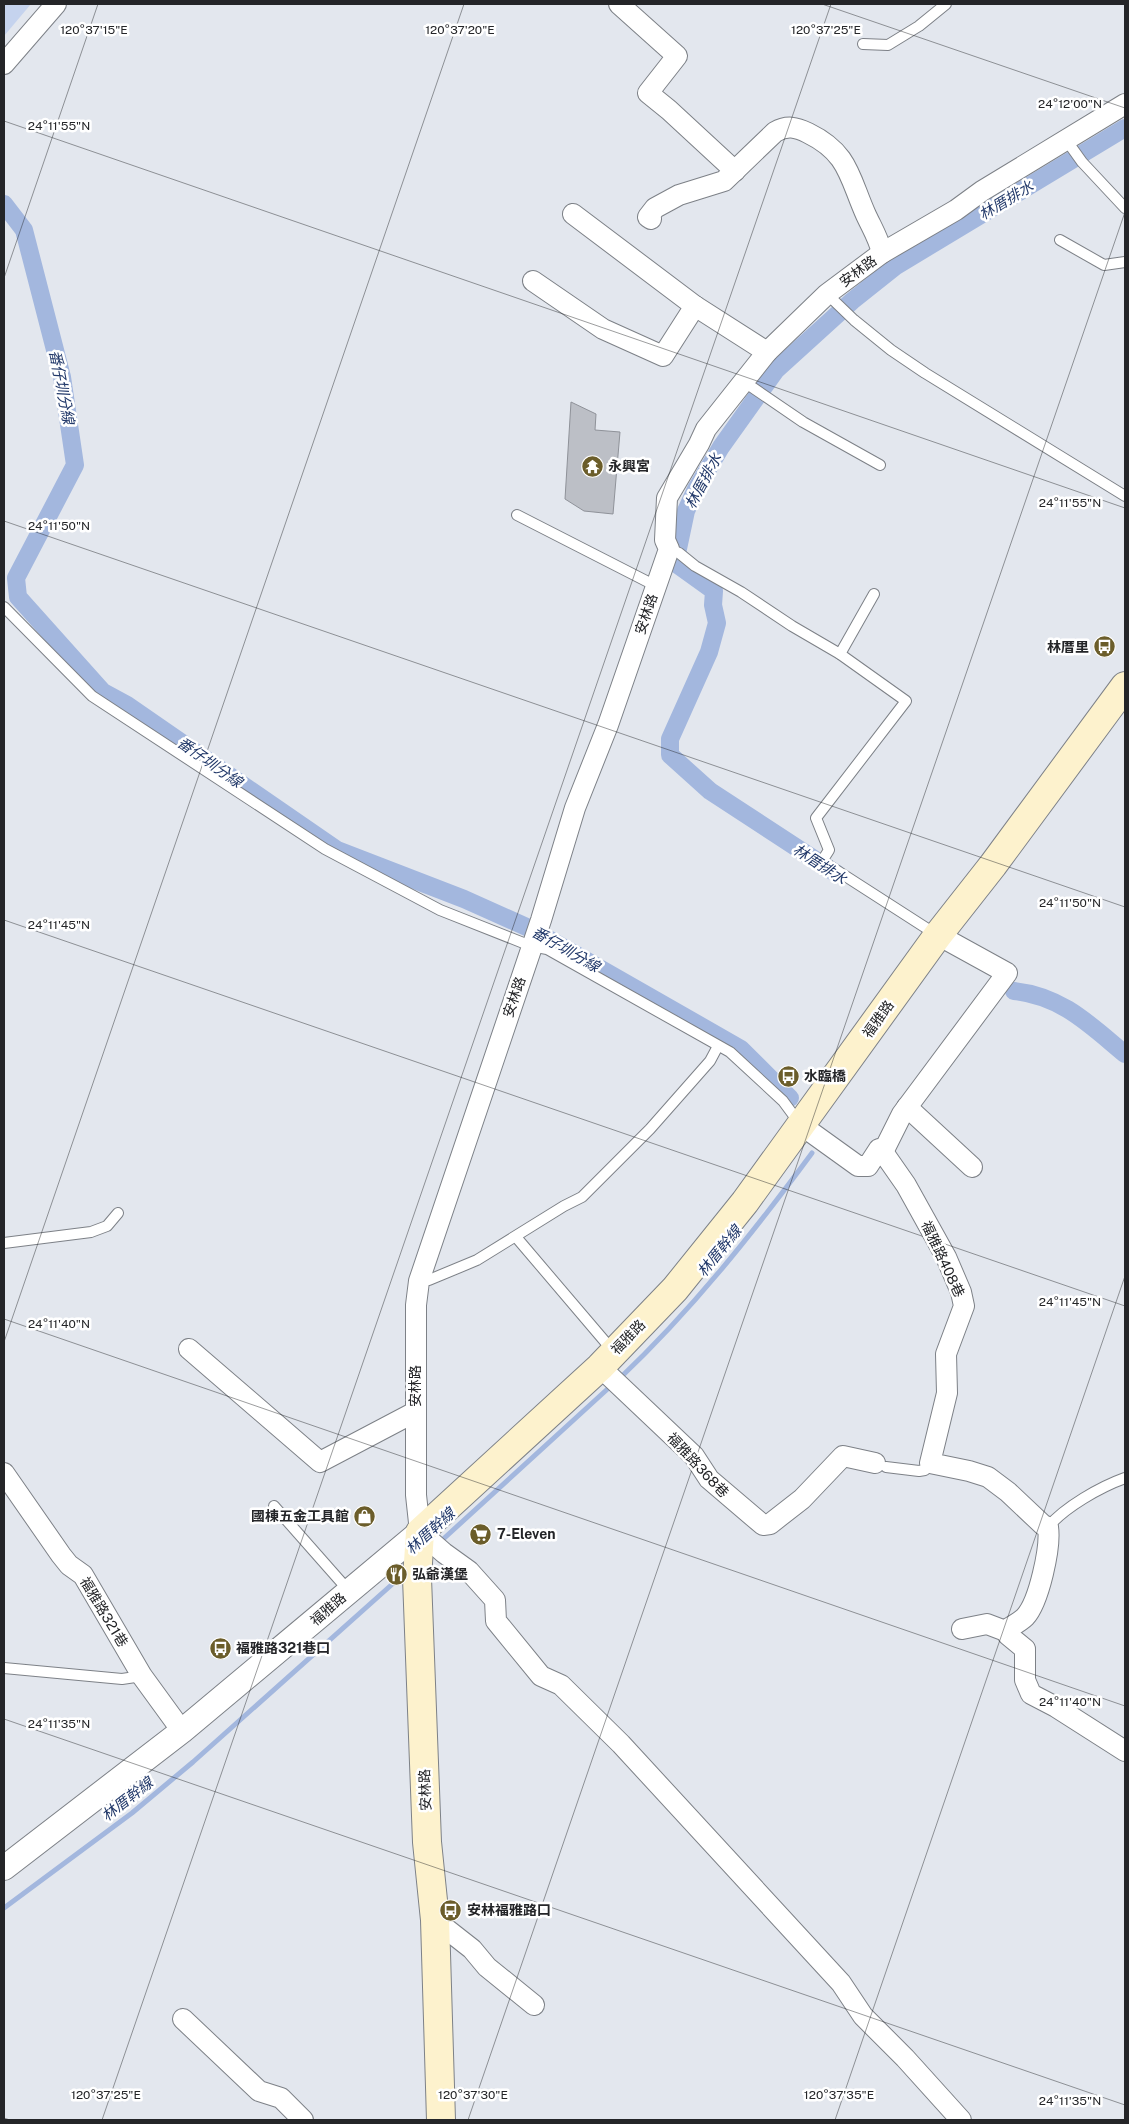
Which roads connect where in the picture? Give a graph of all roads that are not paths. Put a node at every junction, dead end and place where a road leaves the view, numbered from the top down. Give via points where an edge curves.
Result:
1 (56, 4) edge
2 (619, 4) edge
3 (946, 4) edge
4 (863, 44) dead end
5 (4, 64) edge
6 (1125, 104) edge
7 (1067, 141) junction
8 (736, 171) junction
9 (1125, 208) edge
10 (573, 214) dead end
11 (651, 219) dead end
12 (1060, 240) dead end
13 (882, 253) junction
14 (1125, 262) edge
15 (533, 281) dead end
16 (827, 294) junction
17 (695, 306) junction
18 (767, 352) junction
19 (743, 381) junction
20 (880, 466) dead end
21 (1125, 496) edge
22 (517, 515) dead end
23 (669, 548) junction
24 (656, 586) junction
25 (874, 594) dead end
26 (4, 607) edge
27 (840, 654) junction
28 (1118, 699) edge
29 (938, 936) junction
30 (532, 943) junction
31 (718, 1046) junction
32 (908, 1107) junction
33 (801, 1125) junction
34 (882, 1152) junction
35 (972, 1167) dead end
36 (118, 1213) dead end
37 (516, 1237) junction
38 (4, 1243) edge
39 (419, 1282) junction
40 (189, 1350) dead end
41 (607, 1365) junction
42 (415, 1412) junction
43 (930, 1463) junction
44 (881, 1465) joint
45 (4, 1473) edge
46 (1125, 1478) edge
47 (274, 1506) dead end
48 (1048, 1527) junction
49 (427, 1543) junction
50 (349, 1591) junction
51 (962, 1629) dead end
52 (1008, 1632) junction
53 (4, 1668) edge
54 (142, 1676) junction
55 (182, 1731) junction
56 (1125, 1751) edge
57 (4, 1868) edge
58 (435, 1920) junction
59 (534, 2005) dead end
60 (183, 2019) dead end
61 (303, 2120) edge
62 (441, 2120) edge
63 (961, 2120) edge

1 - 5 street
2 - 8 street via 676,56 648,93
3 - 4 lane via 888,45
6 - 7 street, 安林路
7 - 9 lane
7 - 13 street, 安林路
8 - 11 street via 724,182 679,195 655,208 648,217
8 - 13 street via 762,143 784,127 805,131 836,152 847,166
10 - 17 street
12 - 14 lane via 1104,265
13 - 16 street, 安林路
15 - 17 street via 603,329 663,356
16 - 18 street, 安林路
16 - 21 lane via 869,332 925,374
17 - 18 street
18 - 19 street, 安林路
19 - 20 lane via 803,422
19 - 23 street, 安林路 via 706,429 667,498 665,540
22 - 24 lane
23 - 24 street, 安林路
23 - 27 lane
24 - 30 street, 安林路 via 576,808
25 - 27 lane
26 - 30 lane via 92,696 325,849 440,910
27 - 29 lane via 906,701 816,818 829,850 822,861
28 - 29 main road, 福雅路
29 - 32 street via 1007,973
29 - 33 main road, 福雅路
30 - 31 lane via 547,948
30 - 39 street, 安林路
31 - 33 lane via 730,1052 782,1101
31 - 37 lane via 710,1061 650,1128 582,1197
32 - 34 street
32 - 35 street
33 - 34 street via 858,1166 868,1166 879,1148
33 - 41 main road, 福雅路 via 745,1202 675,1289
34 - 43 street, 福雅路408巷 via 906,1185 946,1257 964,1306 946,1354 947,1393
36 - 38 lane via 107,1226 92,1232
37 - 39 lane via 477,1260
37 - 41 lane
39 - 42 street, 安林路
40 - 42 street via 320,1462
41 - 44 street, 福雅路368巷 via 623,1390 694,1456 709,1479 763,1525 770,1524 802,1499 843,1456
41 - 49 main road, 福雅路
42 - 49 street, 安林路 via 416,1495
43 - 44 lane via 919,1472
43 - 48 street via 988,1477
45 - 54 street, 福雅路321巷 via 61,1555 83,1575
46 - 48 lane via 1092,1494
47 - 50 lane
48 - 52 street via 1050,1539 1038,1589 1026,1616
49 - 50 street, 福雅路
49 - 58 main road, 安林路 via 417,1575 427,1842
49 - 63 street via 470,1570 495,1600 496,1621 541,1676 561,1685 621,1744 841,1983 863,2016
50 - 55 street, 福雅路
51 - 52 street via 987,1624
52 - 56 street via 1025,1650 1024,1680 1031,1694
53 - 54 lane via 122,1679
54 - 55 street, 福雅路321巷
55 - 57 street, 福雅路
58 - 59 street
58 - 62 main road, 安林路
60 - 61 street via 258,2090 281,2098

